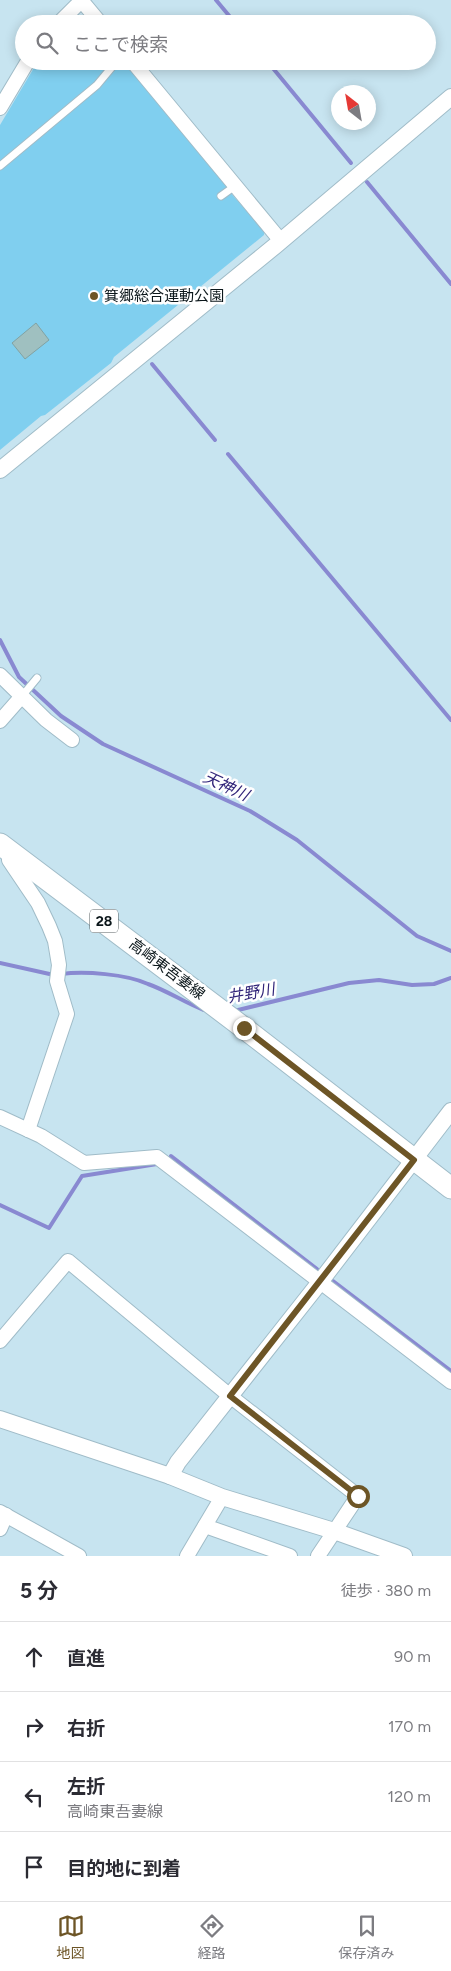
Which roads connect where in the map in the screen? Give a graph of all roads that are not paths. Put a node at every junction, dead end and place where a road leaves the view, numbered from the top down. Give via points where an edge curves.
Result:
1 (82, 0) edge
2 (67, 15) edge
3 (94, 15) edge
4 (23, 70) edge
5 (110, 70) edge
6 (139, 70) edge
7 (451, 97) edge
8 (0, 108) edge
9 (0, 166) edge
10 (235, 186) junction
11 (221, 196) dead end
12 (281, 241) junction
13 (0, 470) edge
14 (0, 674) edge
15 (37, 678) dead end
16 (25, 693) junction
17 (0, 721) edge
18 (72, 740) dead end
19 (6, 848) edge
20 (451, 1112) edge
21 (0, 1118) edge
22 (28, 1130) junction
23 (414, 1160) junction
24 (451, 1188) edge
25 (320, 1282) junction
26 (0, 1341) edge
27 (451, 1382) edge
28 (230, 1396) junction
29 (0, 1420) edge
30 (170, 1476) junction
31 (222, 1497) junction
32 (3, 1514) edge
33 (205, 1526) junction
34 (0, 1529) edge
35 (334, 1531) junction
36 (255, 1550) edge
37 (63, 1552) edge
38 (79, 1556) edge
39 (187, 1556) edge
40 (290, 1556) edge
41 (318, 1556) edge
42 (404, 1556) edge

1 - 2 street
1 - 3 street
4 - 8 street
5 - 9 lane via 97,85
6 - 10 street
7 - 12 street
10 - 11 lane
10 - 12 street
12 - 13 street
14 - 16 street
15 - 16 lane
16 - 17 street
16 - 18 street via 46,720
19 - 22 street via 9,860 44,914 55,941 59,965 57,981 67,1014
19 - 23 main road, 高崎東吾妻線 / 28
20 - 23 street
21 - 22 street
22 - 25 street via 84,1163 157,1156
23 - 24 main road, 高崎東吾妻線 / 28
23 - 25 street
25 - 27 street
25 - 28 street
26 - 28 street via 68,1261
28 - 30 street
28 - 35 street via 358,1496
29 - 30 street
30 - 31 street
31 - 33 street
31 - 35 street
32 - 34 street
32 - 37 street
33 - 36 street
33 - 39 street
35 - 41 street
35 - 42 street
36 - 40 street
37 - 38 street

